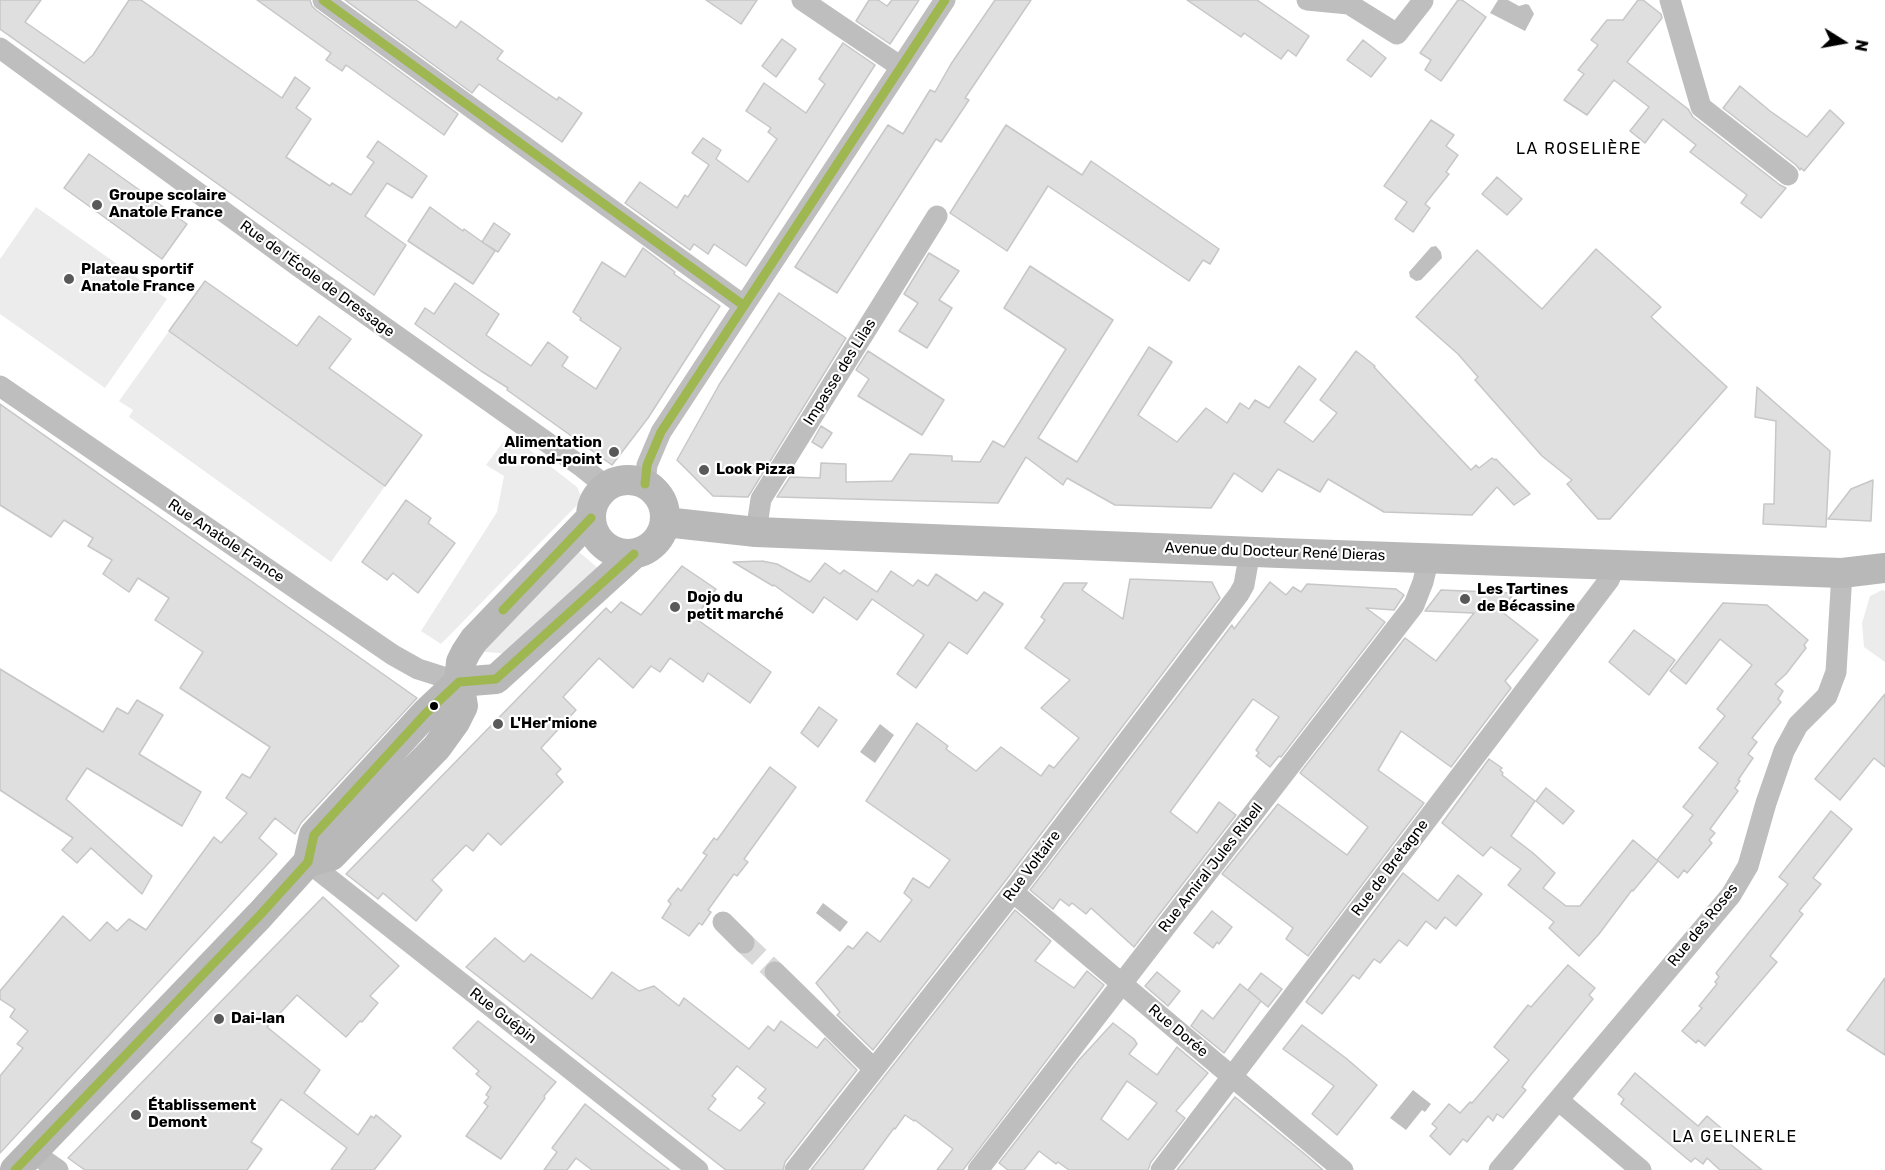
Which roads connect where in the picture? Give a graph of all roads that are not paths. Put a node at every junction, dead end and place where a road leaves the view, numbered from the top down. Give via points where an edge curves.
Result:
1 (323, 0) edge
2 (802, 0) edge
3 (945, 0) edge
4 (1307, 0) edge
5 (1670, 0) edge
6 (1423, 1) edge
7 (0, 48) edge
8 (901, 67) junction
9 (1788, 175) dead end
10 (937, 216) dead end
11 (743, 305) junction
12 (0, 386) edge
13 (645, 484) junction
14 (607, 487) junction
15 (591, 518) junction
16 (665, 522) junction
17 (756, 532) junction
18 (1250, 551) junction
19 (634, 554) junction
20 (1429, 557) junction
21 (1616, 564) junction
22 (1885, 568) edge
23 (1842, 573) junction
24 (459, 682) junction
25 (308, 862) junction
26 (1013, 892) junction
27 (723, 922) dead end
28 (744, 943) tunnel mouth
29 (775, 972) tunnel mouth
30 (1122, 984) junction
31 (874, 1069) junction
32 (1232, 1077) junction
33 (1558, 1100) junction
34 (23, 1161) edge
35 (58, 1170) edge
36 (698, 1170) edge
37 (795, 1170) edge
38 (978, 1170) edge
39 (1161, 1170) edge
40 (1343, 1170) edge
41 (1499, 1170) edge
42 (1641, 1170) edge

1 - 11 street
2 - 8 street
3 - 8 street
4 - 6 street via 1350,4 1398,34
5 - 9 street via 1701,107
7 - 14 street, Rue de l'École de Dressage
8 - 11 street
10 - 17 street, Impasse des Lilas via 760,499
11 - 13 street via 661,432 647,465
12 - 24 street, Rue Anatole France via 393,655 418,669
13 - 14 main road via 632,480
13 - 16 main road via 659,498
14 - 15 main road via 598,496
15 - 19 main road via 594,531 606,547 617,553
15 - 24 main road via 474,640 461,662
16 - 17 main road, Avenue du Docteur René Dieras
16 - 19 main road via 656,542
17 - 18 main road, Avenue du Docteur René Dieras
18 - 20 main road, Avenue du Docteur René Dieras
18 - 26 street, Rue Voltaire via 1239,594
19 - 24 main road via 496,679
20 - 21 main road, Avenue du Docteur René Dieras
20 - 30 street, Rue Amiral Jules Ribell via 1414,604
21 - 23 main road, Avenue du Docteur René Dieras
21 - 32 street, Rue de Bretagne via 1605,585
22 - 23 main road, Avenue du Docteur René Dieras
23 - 33 street, Rue des Roses via 1836,672 1827,696 1798,725 1784,752 1748,866 1731,895
24 - 25 main road via 314,834
25 - 34 main road
25 - 36 street, Rue Guépin
26 - 30 street, Rue Dorée
26 - 31 street, Rue Voltaire
27 - 28 street
29 - 31 street
30 - 32 street, Rue Dorée
30 - 38 street, Rue Amiral Jules Ribell
31 - 37 street, Rue Voltaire
32 - 39 street, Rue de Bretagne
32 - 40 street, Rue Dorée
33 - 41 street, Rue des Roses
33 - 42 street
34 - 35 street

